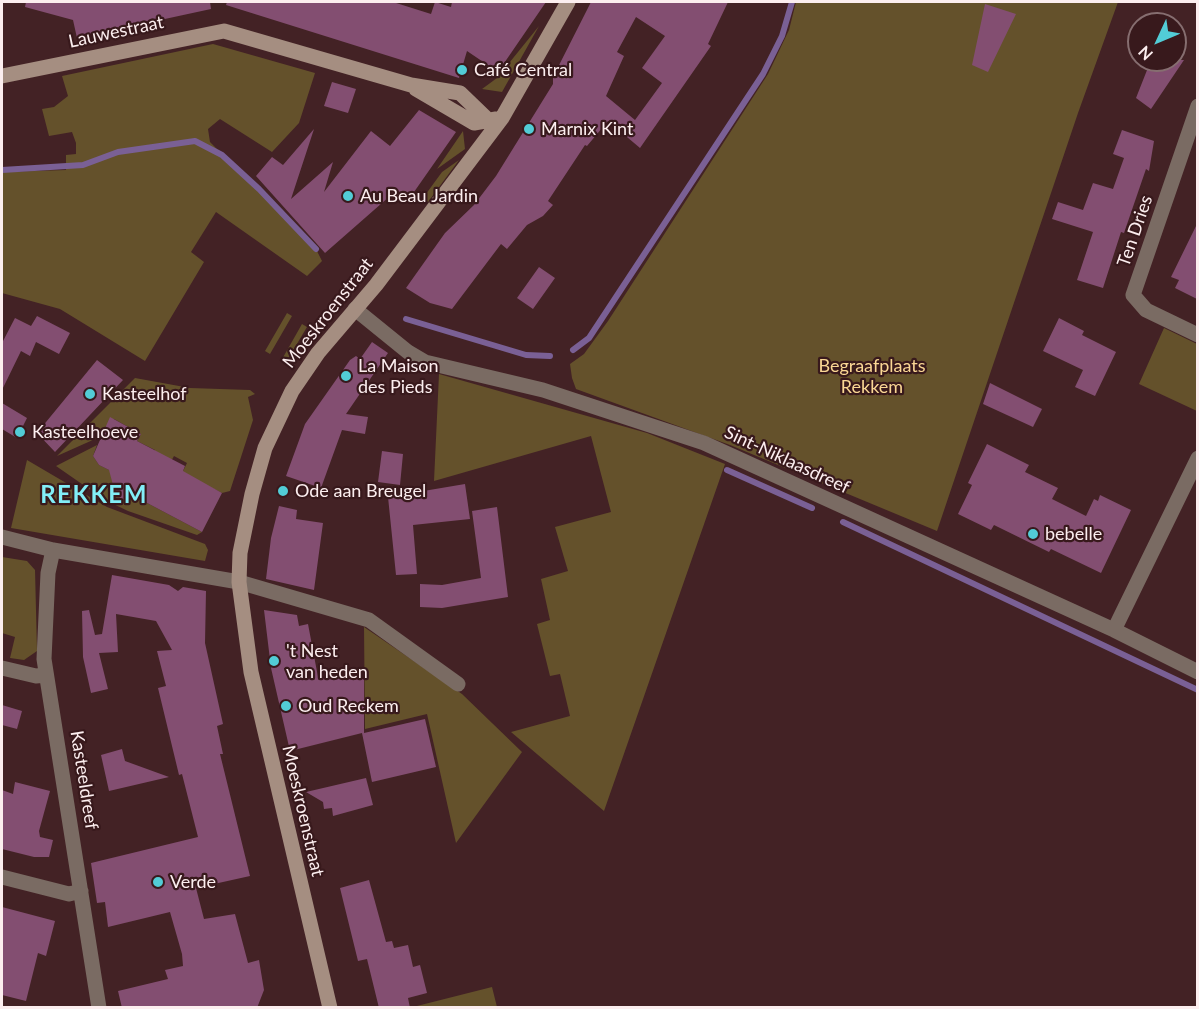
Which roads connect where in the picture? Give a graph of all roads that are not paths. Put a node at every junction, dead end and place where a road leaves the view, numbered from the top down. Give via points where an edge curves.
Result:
1 (568, 2) edge
2 (2, 76) edge
3 (1197, 106) edge
4 (495, 119) junction
5 (355, 309) junction
6 (1197, 335) edge
7 (1197, 458) edge
8 (2, 537) edge
9 (53, 550) junction
10 (233, 581) junction
11 (1114, 630) junction
12 (2, 668) edge
13 (1197, 672) edge
14 (46, 675) junction
15 (458, 684) dead end
16 (2, 877) edge
17 (81, 891) junction
18 (99, 1008) edge
19 (330, 1008) edge

1 - 4 main road, Moeskroenstraat
2 - 4 main road, Lauwestraat via 224,31 411,86 474,123
3 - 6 street, Ten Dries via 1133,296 1146,310
4 - 5 main road, Moeskroenstraat via 464,171
5 - 10 main road, Moeskroenstraat via 292,391 265,448
5 - 11 street, Sint-Niklaasdreef via 425,362 543,390 704,443
7 - 11 street
8 - 9 street
9 - 10 street
9 - 14 street, Kasteeldreef via 48,573
10 - 15 street via 369,620
10 - 19 main road, Moeskroenstraat
11 - 13 street, Sint-Niklaasdreef
12 - 14 street
14 - 17 street, Kasteeldreef
16 - 17 street via 69,894
17 - 18 street, Kasteeldreef

